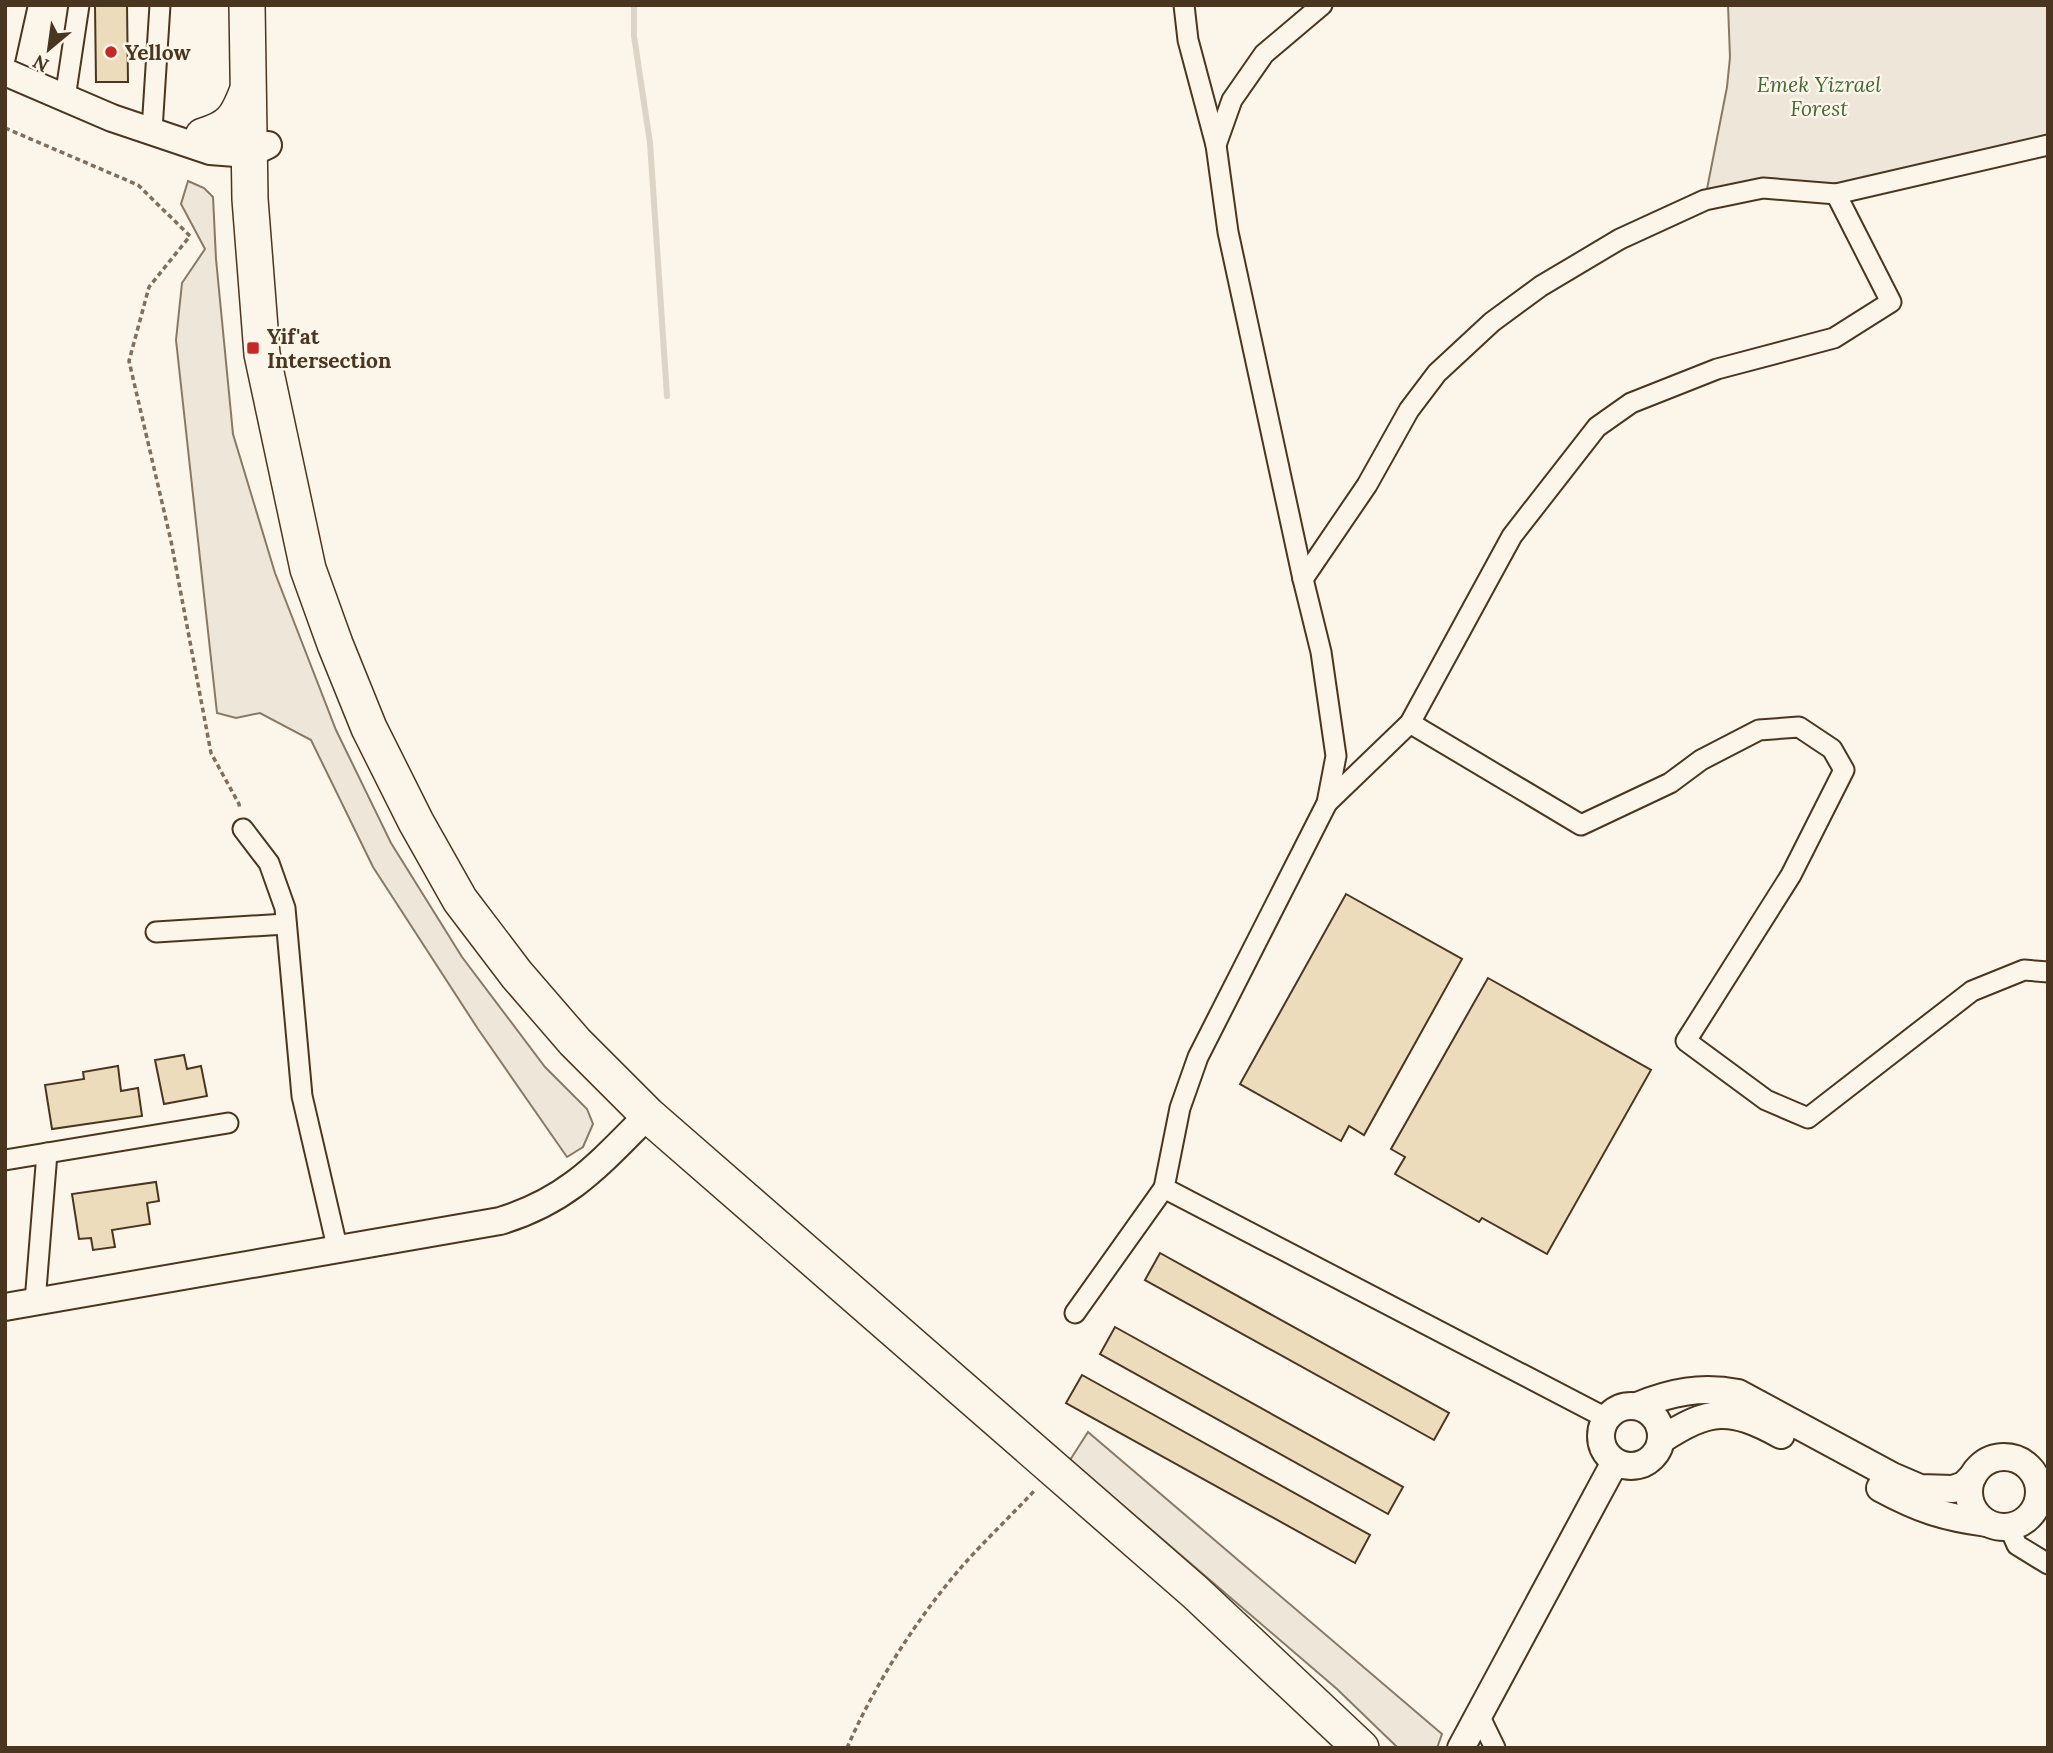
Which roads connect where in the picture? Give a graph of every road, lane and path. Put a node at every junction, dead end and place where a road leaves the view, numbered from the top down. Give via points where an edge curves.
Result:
1 (17, 5) edge
2 (79, 5) edge
3 (160, 5) edge
4 (247, 5) edge
5 (267, 5) edge
6 (1184, 5) edge
7 (1322, 5) edge
8 (5, 59) edge
9 (5, 72) edge
10 (247, 92) junction
11 (65, 98) junction
12 (5, 128) edge
13 (152, 130) junction
14 (206, 143) junction
15 (1216, 145) junction
16 (2048, 145) edge
17 (255, 146) junction
18 (250, 190) junction
19 (1836, 194) junction
20 (289, 484) junction
21 (1303, 579) junction
22 (1410, 723) junction
23 (1327, 803) junction
24 (243, 829) joint
25 (286, 924) junction
26 (156, 932) dead end
27 (2048, 972) edge
28 (648, 1115) junction
29 (228, 1123) dead end
30 (47, 1153) junction
31 (5, 1160) edge
32 (1164, 1188) junction
33 (338, 1251) junction
34 (35, 1303) junction
35 (5, 1307) edge
36 (1076, 1313) dead end
37 (1637, 1406) junction
38 (1606, 1418) junction
39 (1661, 1440) junction
40 (1615, 1462) junction
41 (2041, 1465) edge
42 (1054, 1471) junction
43 (1973, 1476) junction
44 (1998, 1525) junction
45 (2048, 1563) edge
46 (1478, 1713) junction
47 (847, 1748) edge
48 (1361, 1748) edge
49 (1461, 1748) edge
50 (1495, 1748) edge

1 - 8 street
2 - 11 street
3 - 13 street
4 - 10 highway
5 - 17 highway
6 - 15 street via 1188,40
7 - 15 street via 1264,54 1232,100
9 - 11 street
10 - 14 highway via 235,118
10 - 17 highway
11 - 13 street
12 - 24 path via 138,185 190,236 149,286 129,361 171,541 211,753 239,804
13 - 14 street
14 - 17 street
14 - 18 highway via 234,167
15 - 21 street via 1228,232
16 - 19 street
17 - 18 highway
17 - 20 highway
18 - 20 highway via 262,354
19 - 21 street via 1763,188 1706,200 1620,239 1541,286 1492,322 1437,373
19 - 22 street via 1891,302 1834,338 1717,369 1631,402 1597,428 1512,536
20 - 28 highway via 308,569 369,728 460,900 575,1042
21 - 23 street via 1321,652 1336,756
22 - 23 street
22 - 27 street via 1581,825 1670,783 1700,760 1759,730 1799,727 1832,749 1844,770 1838,782 1791,875 1686,1041 1766,1100 1808,1118 1972,991 2024,970
23 - 32 street via 1198,1057 1180,1108
24 - 25 street via 275,876
25 - 26 street
25 - 33 street via 302,1096
28 - 33 street via 575,1185 528,1213
28 - 42 highway
29 - 30 street
30 - 31 street
30 - 34 street
32 - 36 street
32 - 38 street
33 - 34 street
34 - 35 street
37 - 38 street via 1622,1406
37 - 39 street via 1657,1421
37 - 43 street via 1681,1392 1738,1393 1920,1488 1953,1489
38 - 40 street via 1600,1437
39 - 40 street via 1644,1463
39 - 44 street via 1703,1417 1741,1416 1911,1505 1947,1517
40 - 46 street
41 - 43 street via 1995,1458
41 - 44 street via 2036,1508 2020,1524
42 - 47 path via 959,1570 916,1624
42 - 48 highway via 1195,1592
43 - 44 street via 1972,1505 1978,1515
44 - 45 street via 2017,1545
46 - 49 street
46 - 50 street

